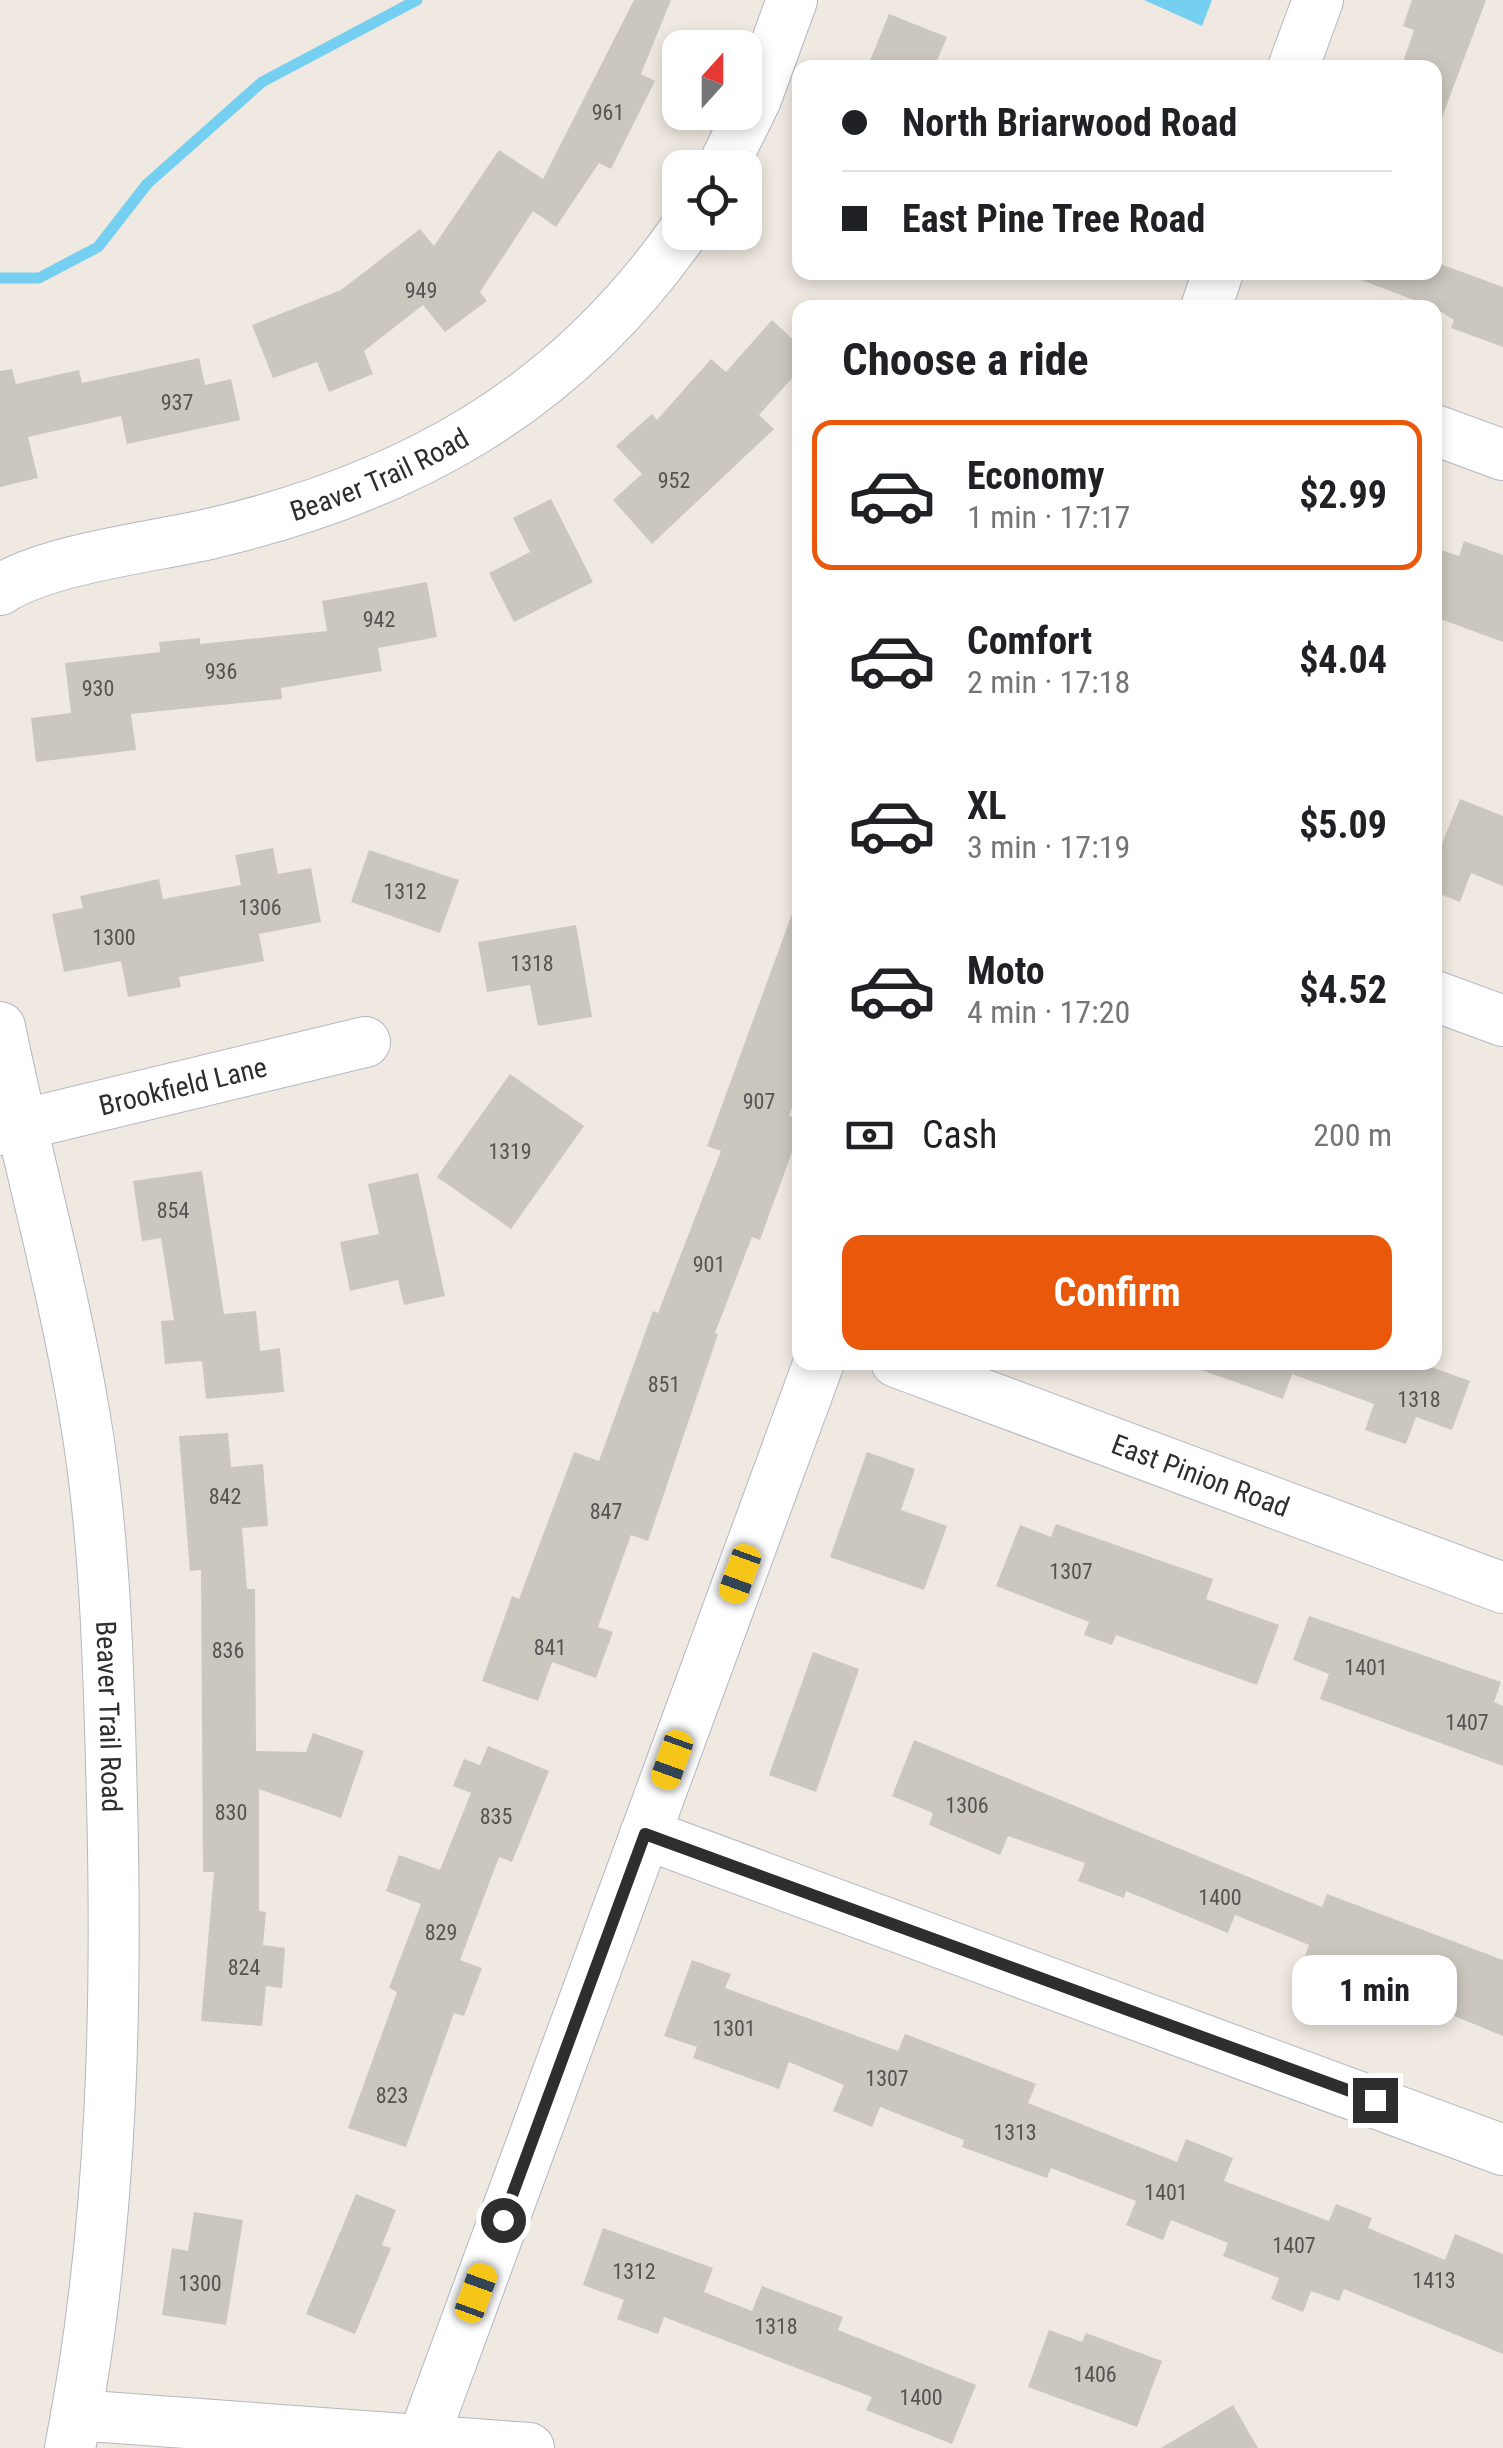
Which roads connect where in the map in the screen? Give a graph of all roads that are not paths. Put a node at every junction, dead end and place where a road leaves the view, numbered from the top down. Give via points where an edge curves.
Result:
1 (792, 0) edge
2 (1318, 0) edge
3 (1297, 60) edge
4 (731, 150) edge
5 (669, 250) edge
6 (1442, 433) edge
7 (1503, 455) edge
8 (0, 590) edge
9 (1442, 999) edge
10 (1503, 1021) edge
11 (0, 1027) edge
12 (365, 1042) dead end
13 (10, 1128) edge
14 (815, 1370) edge
15 (917, 1370) edge
16 (1503, 1588) edge
17 (645, 1834) junction
18 (1503, 2150) edge
19 (73, 2432) edge
20 (423, 2439) junction
21 (529, 2448) edge

1 - 4 street
2 - 3 street
5 - 8 street, Beaver Trail Road via 572,360 447,448 366,488 280,518 42,572
6 - 7 street
9 - 10 street
11 - 13 street, Beaver Trail Road
12 - 13 street, Brookfield Lane
13 - 19 street, Beaver Trail Road via 84,1411 109,1682 110,2044 96,2276
14 - 17 street
15 - 16 street, East Pinion Road
17 - 18 street
17 - 20 street
19 - 20 street
20 - 21 street

